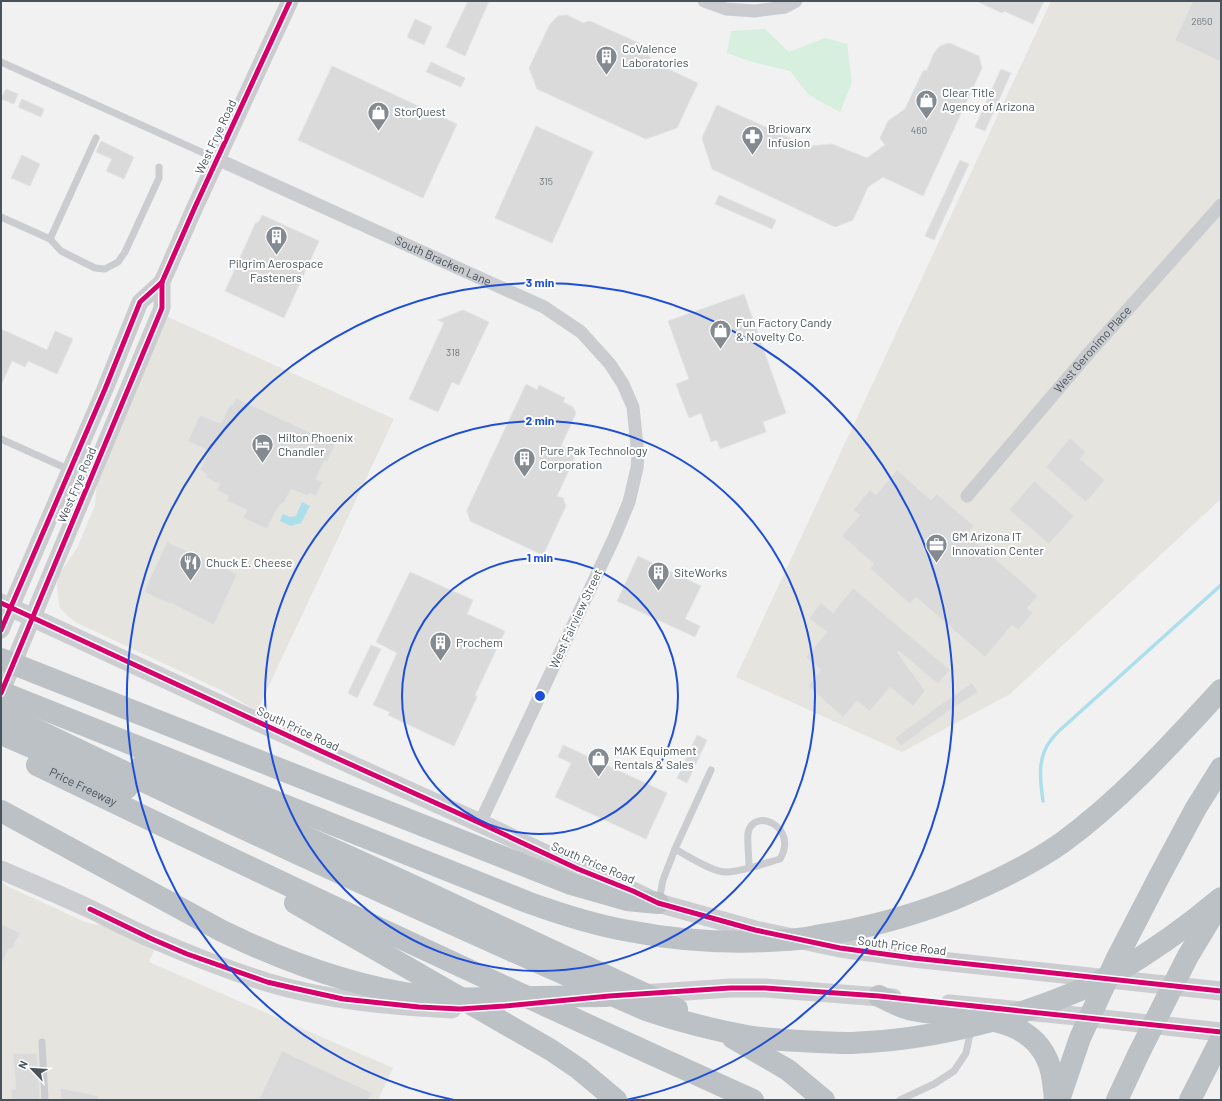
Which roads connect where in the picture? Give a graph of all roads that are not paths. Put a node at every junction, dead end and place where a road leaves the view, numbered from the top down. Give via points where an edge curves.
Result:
1 (290, 1) edge
2 (704, 1) edge
3 (790, 4) edge
4 (1, 62) edge
5 (96, 138) dead end
6 (217, 160) junction
7 (159, 167) dead end
8 (1221, 205) edge
9 (1, 217) edge
10 (50, 239) junction
11 (162, 282) junction
12 (633, 407) joint
13 (1, 439) edge
14 (70, 470) junction
15 (90, 478) junction
16 (967, 496) dead end
17 (6, 606) edge
18 (32, 618) junction
19 (1, 630) edge
20 (1, 659) edge
21 (1221, 690) edge
22 (1, 693) edge
23 (1, 702) edge
24 (1, 713) edge
25 (1, 734) edge
26 (1, 748) edge
27 (1221, 768) edge
28 (711, 770) dead end
29 (1, 811) edge
30 (480, 823) junction
31 (164, 827) junction
32 (675, 850) junction
33 (749, 867) junction
34 (1, 870) edge
35 (1221, 898) edge
36 (1221, 902) edge
37 (658, 903) junction
38 (1221, 913) edge
39 (1107, 979) junction
40 (569, 984) junction
41 (1221, 990) edge
42 (609, 996) junction
43 (879, 996) junction
44 (1089, 1017) junction
45 (974, 1018) junction
46 (1221, 1032) edge
47 (1221, 1039) edge
48 (42, 1042) dead end
49 (45, 1100) edge
50 (616, 1100) edge
51 (753, 1100) edge
52 (824, 1100) edge
53 (900, 1100) edge
54 (1055, 1100) edge
55 (1059, 1100) edge
56 (1117, 1100) edge
57 (1190, 1100) edge

1 - 6 street, West Frye Road
2 - 3 street via 726,9 755,11
4 - 6 lane
5 - 10 lane
6 - 11 street, West Frye Road
6 - 12 street, South Bracken Lane via 544,307 581,332 610,364 623,384
7 - 10 lane via 158,178 125,252 118,262 105,269 95,268 61,251
8 - 16 street, West Geronimo Place via 1088,354
9 - 10 lane
11 - 14 street, West Frye Road via 140,302
11 - 15 street, West Frye Road via 162,308
12 - 30 street, West Fairview Street via 638,456 629,502
13 - 14 lane
14 - 15 street
14 - 17 street, West Frye Road
15 - 18 street, West Frye Road
17 - 18 main road, South Price Road
17 - 19 street, West Frye Road
18 - 22 street, West Frye Road
18 - 30 main road, South Price Road
20 - 37 highway via 571,884 626,900
21 - 22 highway via 1154,762 1093,819 1032,862 1004,877 931,908 855,930 786,940 727,942 628,931 561,914
23 - 52 highway via 392,876 671,1005 788,1070
24 - 40 highway via 456,926
25 - 40 highway
26 - 31 highway, Price Freeway
27 - 39 highway via 1196,808
28 - 32 lane
29 - 42 highway via 229,935 292,962 341,978 384,989 452,998
30 - 37 main road, South Price Road
31 - 50 highway via 522,1033 579,1069
31 - 51 highway
32 - 33 lane via 709,867 726,872
32 - 37 lane
33 - 33 lane via 780,859 786,842 776,825 759,820 752,825 748,832
34 - 42 main road via 200,959 267,982 326,996 418,1007 460,1009
35 - 40 highway via 1138,959 1083,989 1045,1004 969,1027 893,1040 852,1043 748,1036 676,1020
36 - 56 highway via 1188,956
37 - 39 main road, South Price Road via 755,930 840,948
38 - 40 highway via 1151,963 1074,1005 990,1033 948,1044 903,1051 820,1054 773,1050 704,1039 647,1023
39 - 41 main road, South Price Road
39 - 44 highway
42 - 43 main road via 744,988
43 - 44 main road
43 - 45 highway via 911,1010
44 - 46 main road
44 - 55 highway
45 - 53 lane via 966,1053 954,1071
45 - 54 highway via 1011,1025 1036,1042 1045,1054 1050,1068
47 - 57 highway
48 - 49 lane

